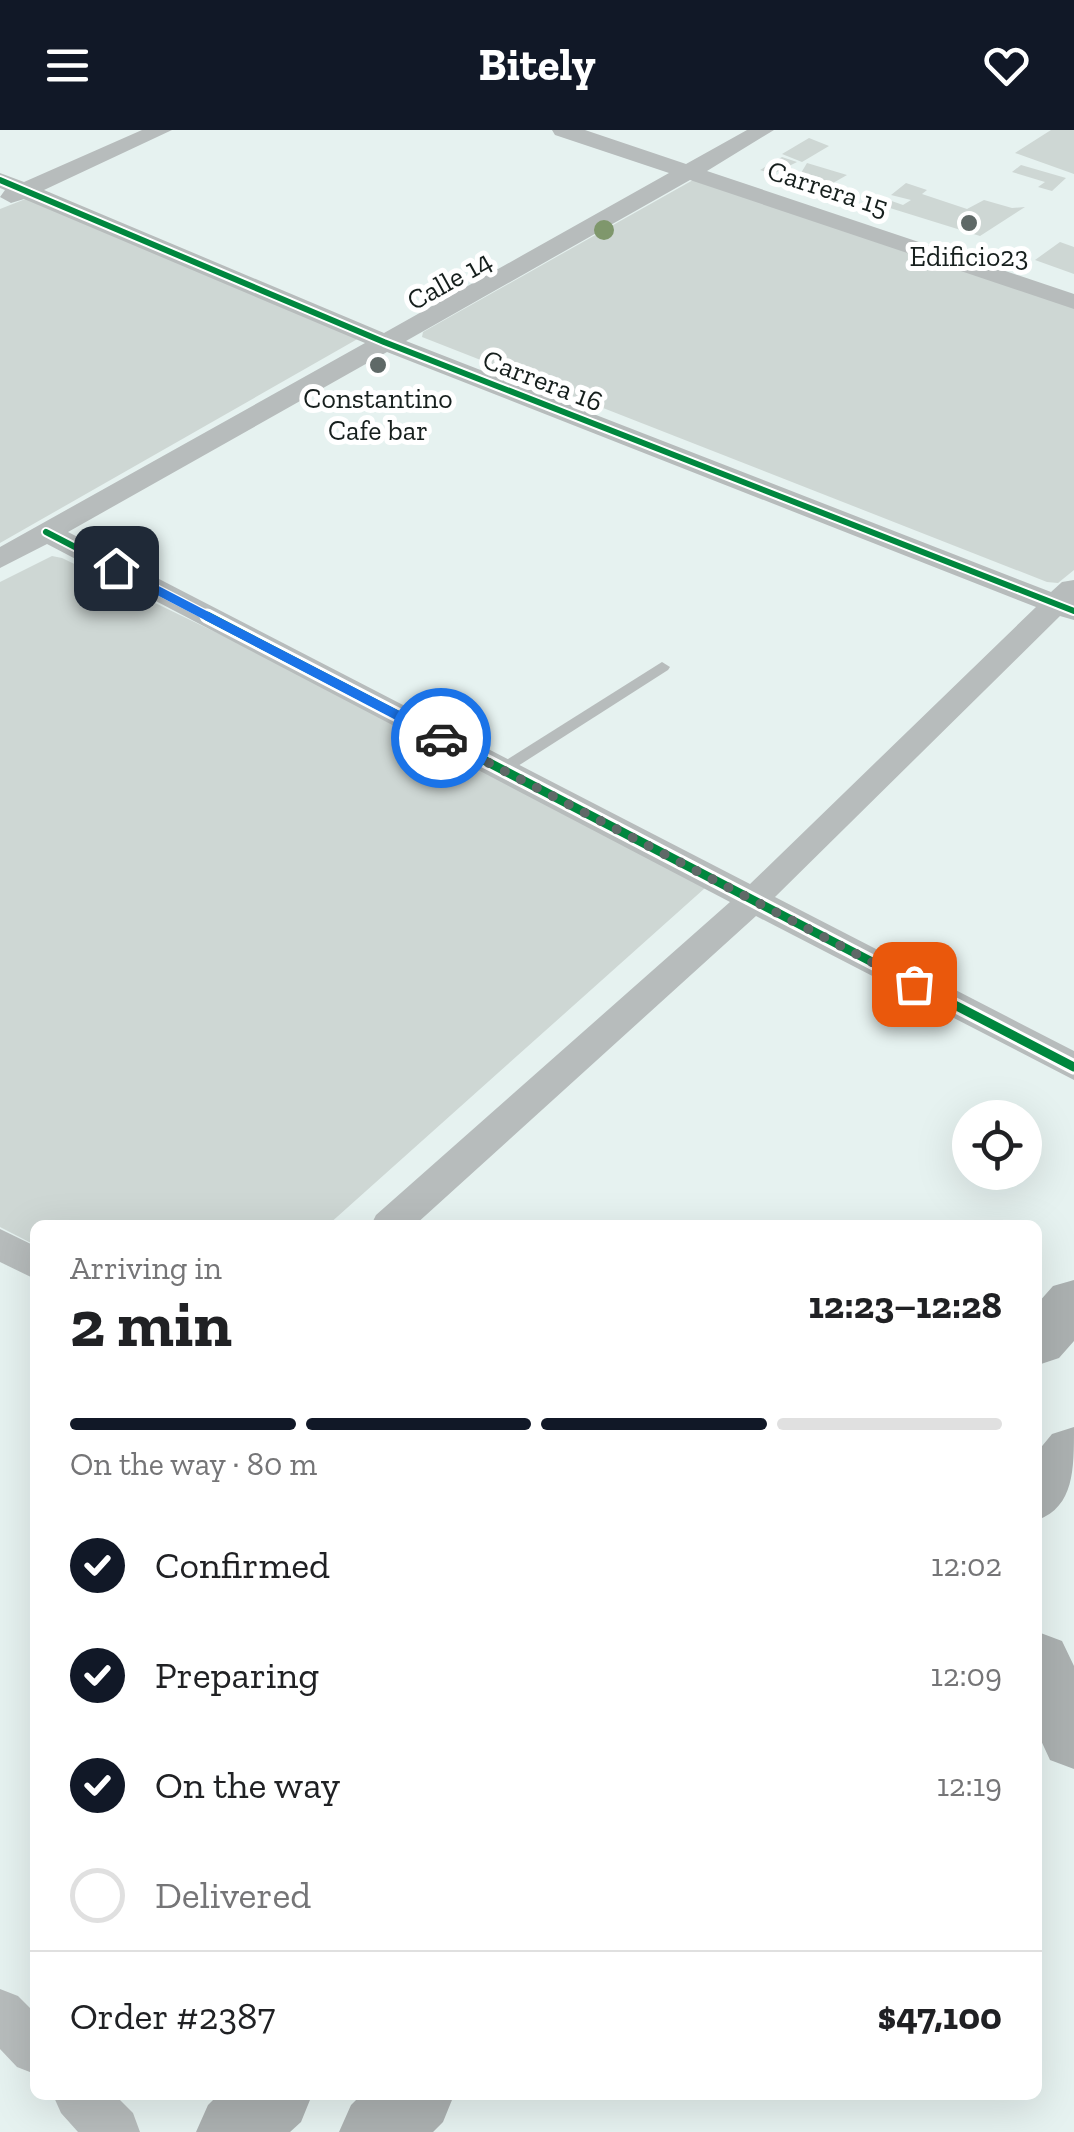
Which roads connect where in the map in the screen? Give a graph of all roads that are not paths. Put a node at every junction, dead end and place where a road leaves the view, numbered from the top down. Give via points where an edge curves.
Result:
1 (160, 130) edge
2 (562, 130) edge
3 (764, 130) edge
4 (687, 173) junction
5 (12, 185) edge
6 (0, 202) edge
7 (1074, 302) edge
8 (384, 342) junction
9 (46, 532) junction
10 (0, 560) edge
11 (1068, 600) edge
12 (662, 667) dead end
13 (501, 769) junction
14 (753, 900) junction
15 (1074, 1067) edge
16 (396, 1220) edge
17 (0, 1244) edge
18 (30, 1261) edge
19 (1074, 1302) edge
20 (1042, 1338) edge
21 (1074, 1452) edge
22 (1042, 1490) edge
23 (1042, 1670) edge
24 (1042, 1724) edge
25 (1074, 1740) edge
26 (0, 2013) edge
27 (30, 2045) edge
28 (83, 2100) edge
29 (269, 2100) edge
30 (411, 2100) edge
31 (114, 2132) edge
32 (235, 2132) edge
33 (378, 2132) edge

1 - 5 street
2 - 4 street, Carrera 15
3 - 4 street, Calle 14
4 - 7 street, Carrera 15
4 - 8 street, Calle 14
5 - 6 street
5 - 8 street, Carrera 16
8 - 9 street, Calle 14
8 - 11 street, Carrera 16
9 - 10 street, Calle 14
9 - 13 street
11 - 14 street
12 - 13 lane
13 - 14 street
14 - 15 street
14 - 16 street
17 - 18 street
19 - 20 main road
21 - 22 main road
23 - 25 main road
24 - 25 street
26 - 27 street
28 - 31 street
29 - 32 main road
30 - 33 main road

